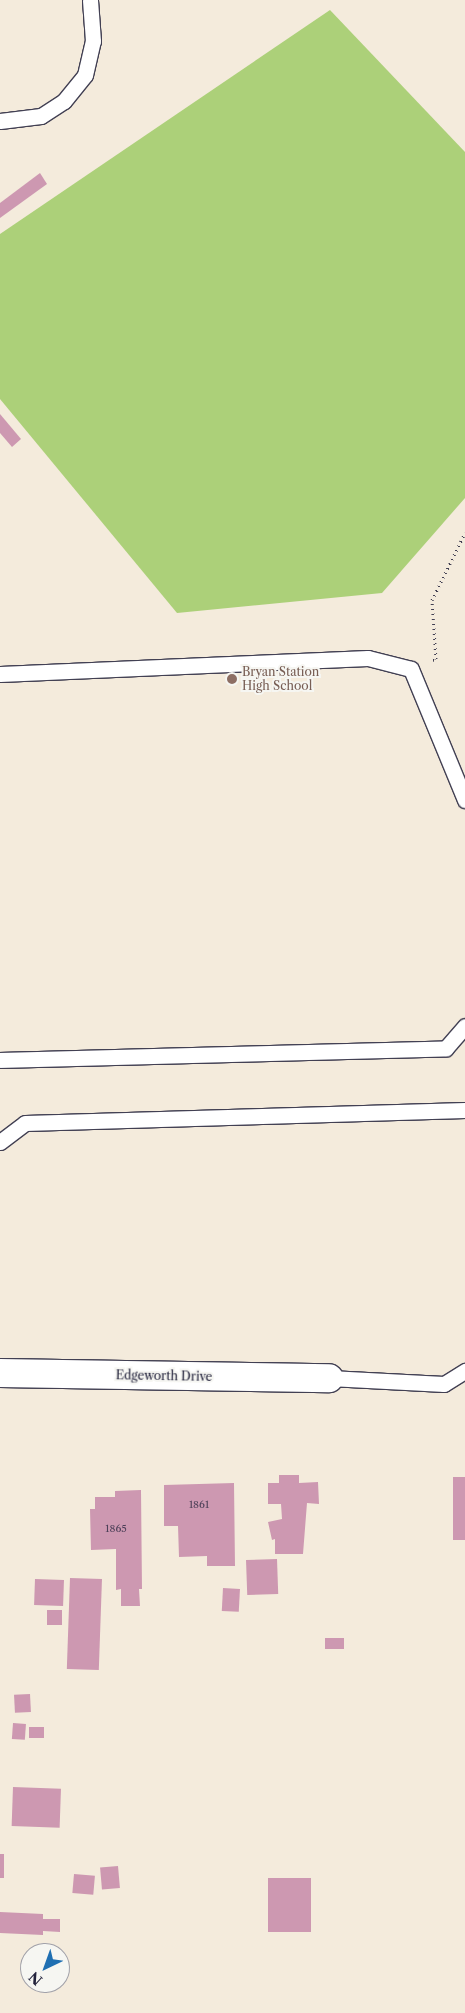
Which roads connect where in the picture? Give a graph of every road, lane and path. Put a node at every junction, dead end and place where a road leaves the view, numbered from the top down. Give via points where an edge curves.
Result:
1 (90, 0) edge
2 (0, 122) edge
3 (465, 533) edge
4 (411, 669) junction
5 (0, 674) edge
6 (465, 800) edge
7 (465, 1026) edge
8 (0, 1060) edge
9 (465, 1110) edge
10 (0, 1142) edge
11 (465, 1371) edge
12 (0, 1373) edge
13 (329, 1378) joint

1 - 2 lane via 93,41 85,75 64,101 41,116
3 - 4 path via 432,600 436,659
4 - 5 lane via 368,658
4 - 6 lane
7 - 8 lane via 446,1048
9 - 10 lane via 25,1123
11 - 13 lane via 444,1384
12 - 13 street, Edgeworth Drive

